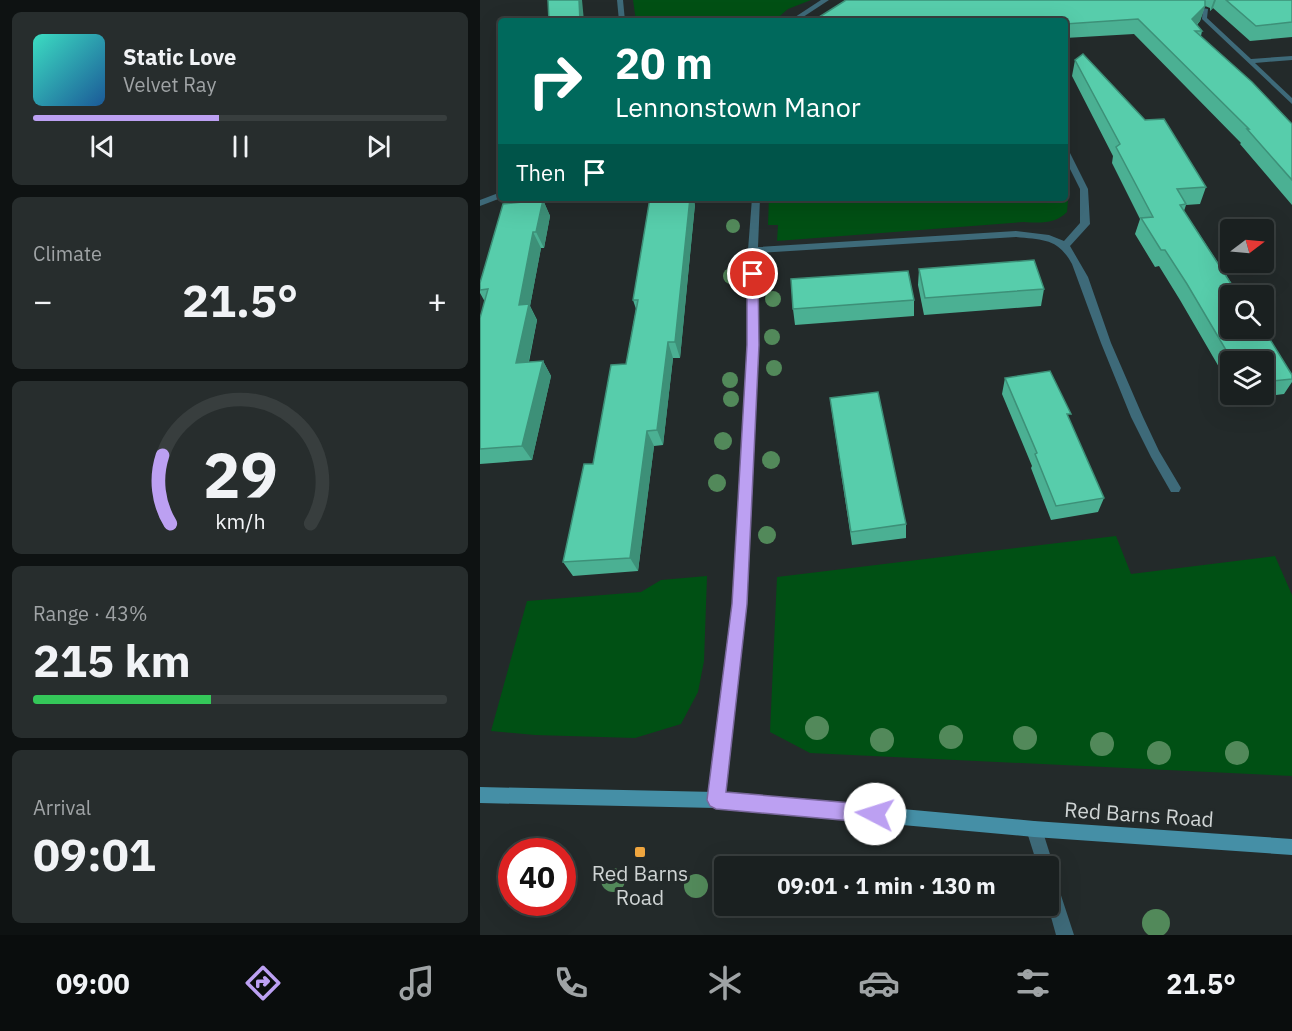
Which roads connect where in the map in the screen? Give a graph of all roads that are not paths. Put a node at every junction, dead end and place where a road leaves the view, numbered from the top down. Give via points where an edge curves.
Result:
1 (620, 0) edge
2 (826, 0) edge
3 (1205, 9) edge
4 (622, 18) edge
5 (797, 18) edge
6 (1292, 58) edge
7 (1250, 61) junction
8 (1292, 102) edge
9 (1068, 157) edge
10 (498, 196) edge
11 (756, 201) edge
12 (480, 203) edge
13 (1065, 246) junction
14 (753, 250) junction
15 (1175, 488) dead end
16 (480, 795) edge
17 (716, 800) junction
18 (1034, 829) junction
19 (1292, 847) edge
20 (1043, 856) edge
21 (1059, 915) edge
22 (1065, 935) edge

1 - 4 street
2 - 5 street
3 - 7 street via 1204,18
6 - 7 street
7 - 8 street
9 - 13 street via 1084,189 1085,224
10 - 12 street
11 - 14 street
13 - 14 street via 1043,237 1016,234
13 - 15 street via 1080,272 1157,461
14 - 17 street via 753,345 740,604
16 - 17 street, Red Barns Road
17 - 18 street, Red Barns Road
18 - 19 street, Red Barns Road
18 - 20 street
21 - 22 street

